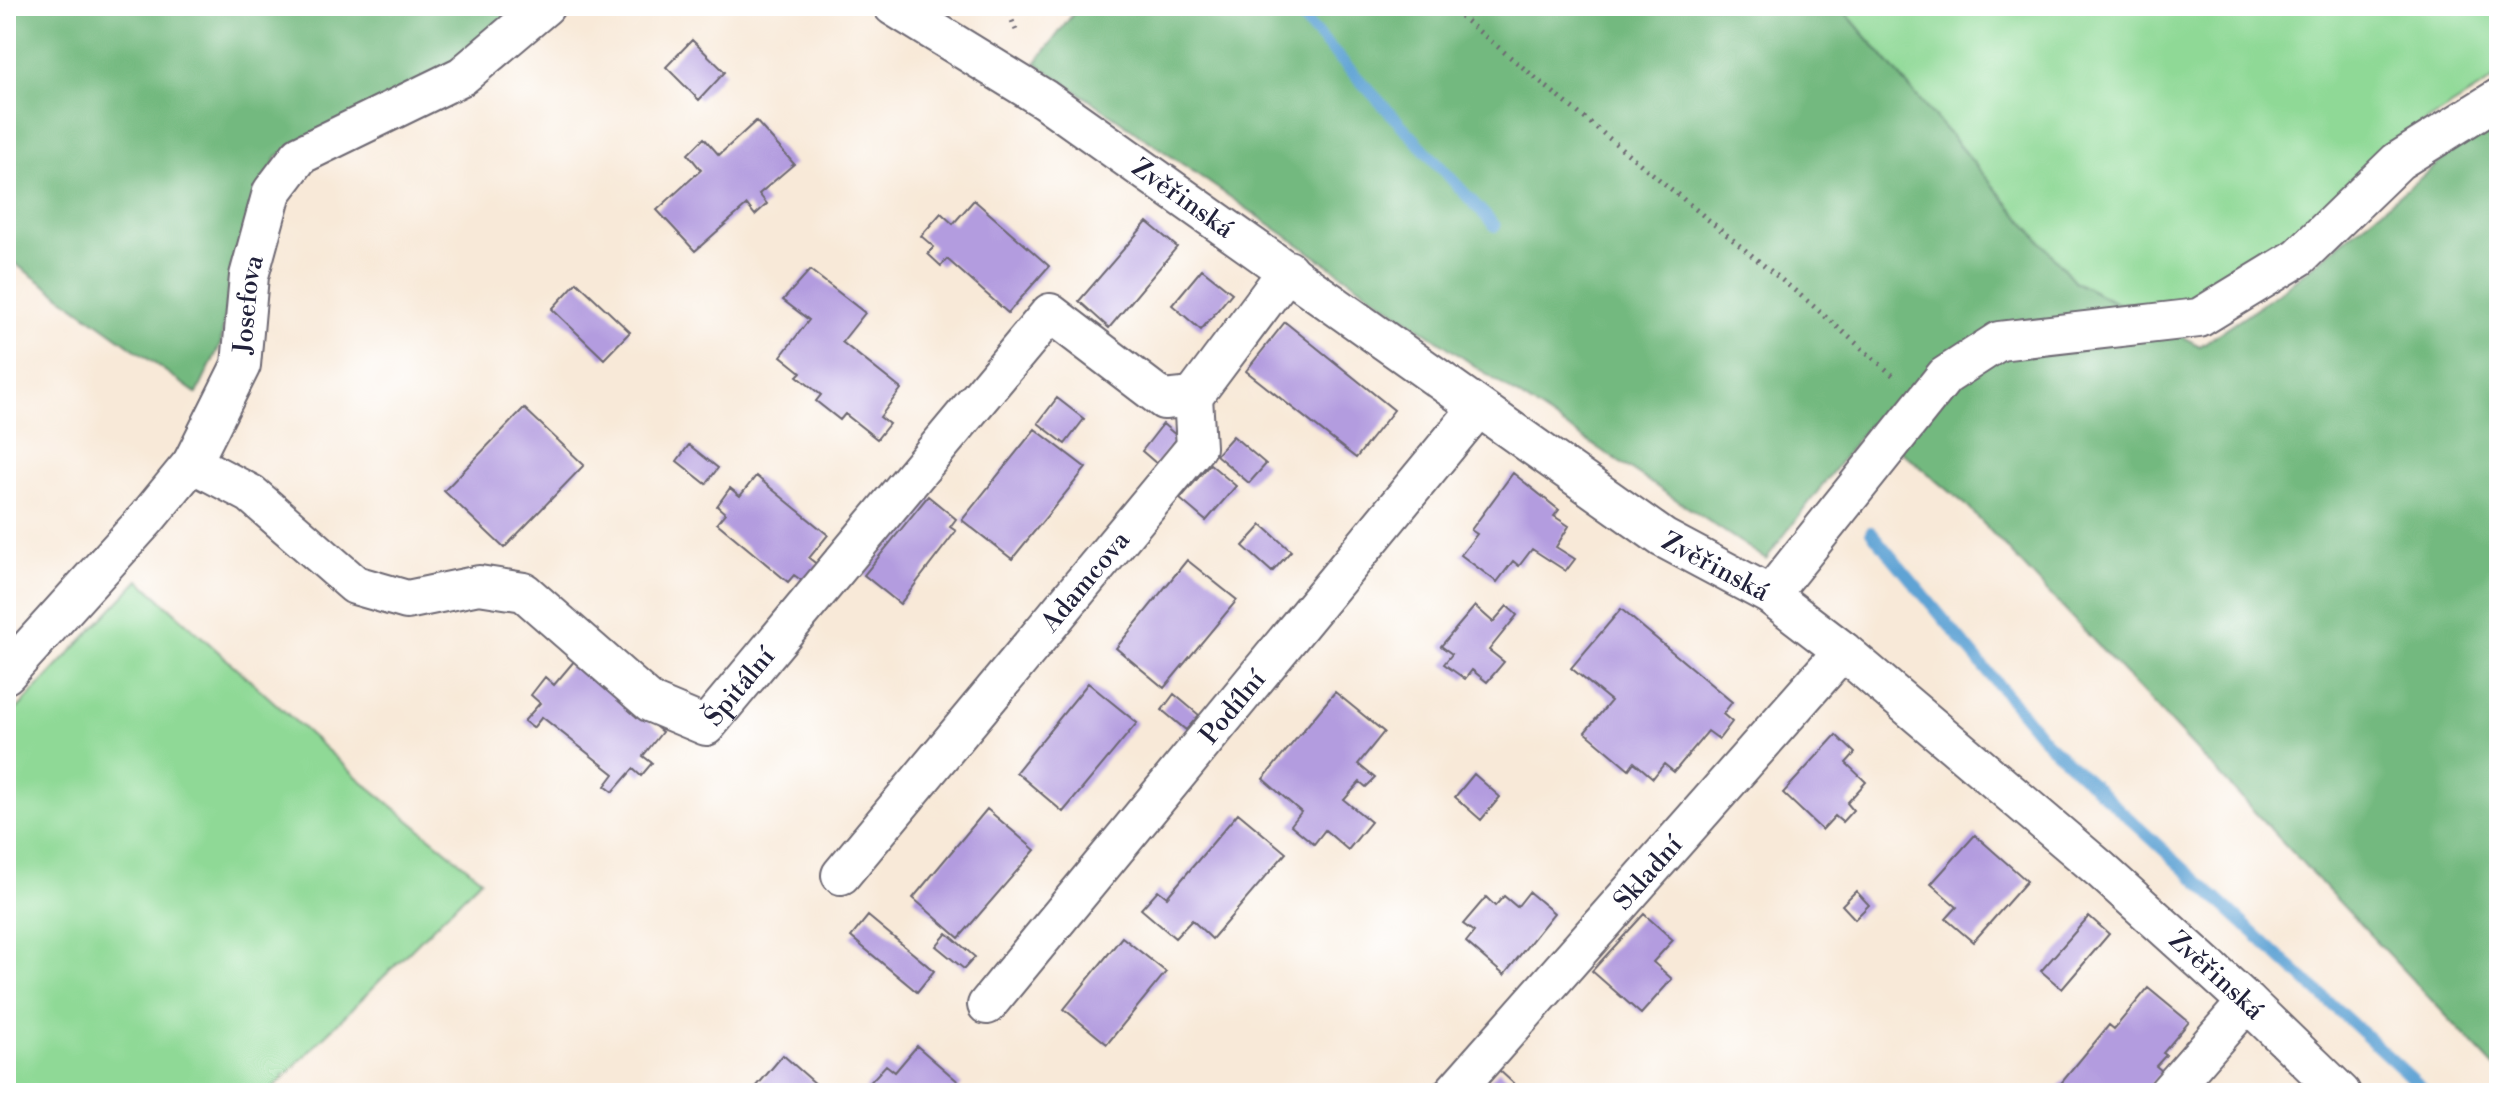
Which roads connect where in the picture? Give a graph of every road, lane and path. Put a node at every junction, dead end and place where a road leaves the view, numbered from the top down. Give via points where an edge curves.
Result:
1 (545, 6) edge
2 (893, 6) edge
3 (1448, 6) edge
4 (2499, 98) edge
5 (1288, 270) junction
6 (1193, 397) junction
7 (1924, 402) junction
8 (1478, 408) junction
9 (192, 463) junction
10 (1770, 595) junction
11 (1843, 651) junction
12 (6, 674) edge
13 (841, 875) dead end
14 (2247, 1002) junction
15 (987, 1005) dead end
16 (1453, 1093) edge
17 (2168, 1093) edge
18 (2341, 1093) edge

1 - 9 street, Josefova via 462,76 300,155 272,192 249,276 241,365
2 - 5 street, Zvěřinská via 1044,99
3 - 7 path
4 - 7 street via 2398,161 2299,257 2199,318 1999,341 1945,376
5 - 6 street
5 - 8 street, Zvěřinská
6 - 9 street, Špitální via 1164,400 1050,313 706,726 651,703 524,592 479,585 407,600 355,585 251,494
6 - 13 street, Adamcova via 1196,447
7 - 10 street
8 - 10 street, Zvěřinská via 1663,538
8 - 15 street, Podílní
9 - 12 street, Josefova
10 - 11 street, Zvěřinská
11 - 14 street, Zvěřinská
11 - 16 street, Skladní
14 - 17 street
14 - 18 street, Zvěřinská

